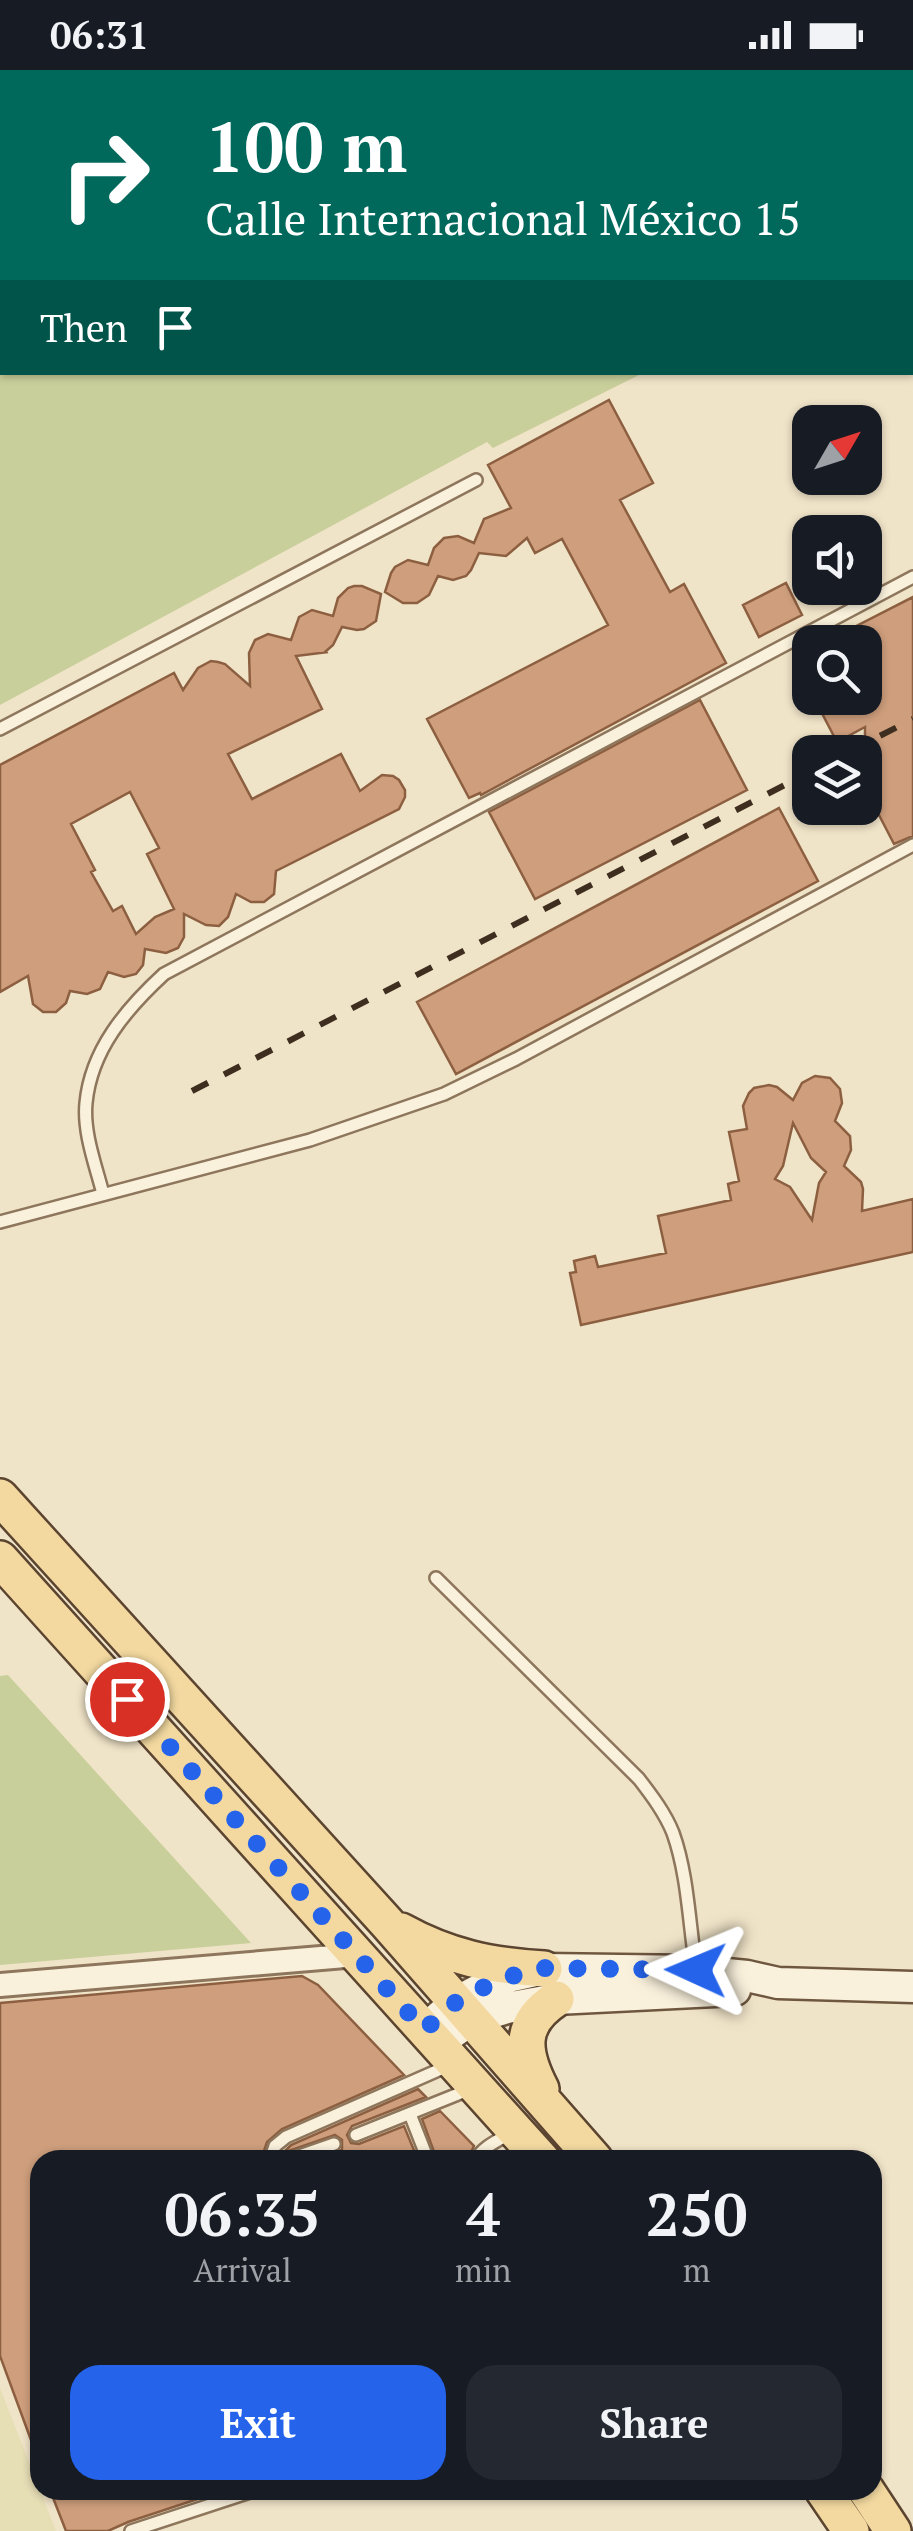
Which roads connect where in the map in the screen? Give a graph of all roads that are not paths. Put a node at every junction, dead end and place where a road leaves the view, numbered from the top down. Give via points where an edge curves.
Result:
1 (476, 480) dead end
2 (913, 577) edge
3 (0, 729) edge
4 (913, 845) edge
5 (103, 1194) junction
6 (0, 1222) edge
7 (0, 1497) edge
8 (0, 1559) edge
9 (436, 1578) dead end
10 (387, 1924) junction
11 (357, 1955) junction
12 (697, 1981) junction
13 (550, 1984) junction
14 (0, 1985) edge
15 (913, 1987) edge
16 (464, 2011) junction
17 (448, 2056) junction
18 (410, 2114) junction
19 (559, 2120) junction
20 (515, 2130) junction
21 (356, 2136) dead end
22 (334, 2144) dead end
23 (274, 2150) edge
24 (317, 2150) edge
25 (424, 2150) edge
26 (484, 2150) edge
27 (533, 2150) edge
28 (586, 2150) edge
29 (226, 2500) edge
30 (830, 2500) edge
31 (873, 2500) edge
32 (131, 2531) edge
33 (851, 2531) edge
34 (893, 2531) edge

1 - 3 lane
2 - 5 lane via 164,974 121,1019 91,1080 87,1132
4 - 5 lane via 444,1094 310,1140
5 - 6 lane
7 - 10 main road
8 - 11 main road
9 - 12 lane via 659,1805 682,1869
10 - 13 main road via 462,1958
10 - 16 main road
11 - 14 street
11 - 17 main road
12 - 13 street
12 - 15 street via 747,1976
13 - 16 street via 506,2008
13 - 19 main road via 526,2039 526,2058
16 - 17 street
16 - 19 main road
17 - 18 lane
17 - 20 main road
17 - 23 lane via 286,2137
18 - 21 lane
18 - 25 lane
19 - 28 main road
20 - 26 lane
20 - 27 main road
22 - 24 lane
29 - 32 lane
30 - 33 main road
31 - 34 main road

